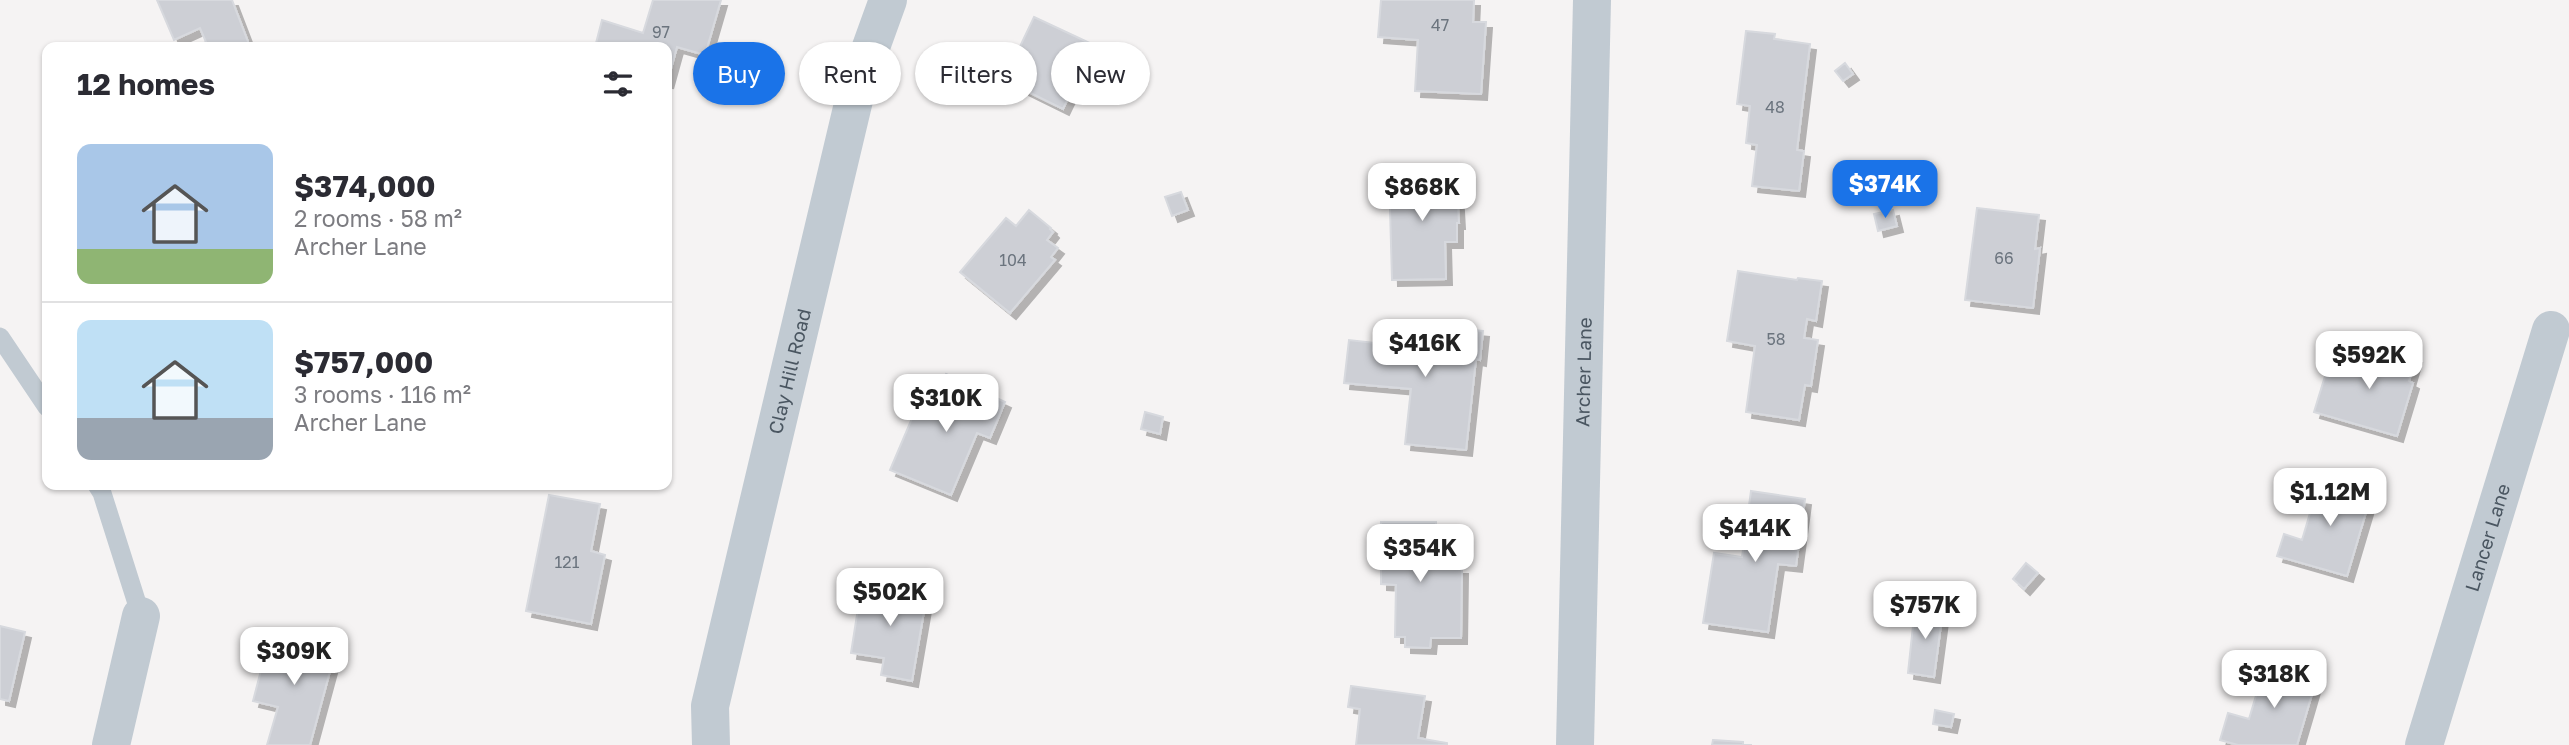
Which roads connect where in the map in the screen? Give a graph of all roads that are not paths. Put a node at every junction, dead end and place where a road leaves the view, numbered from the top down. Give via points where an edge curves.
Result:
1 (888, 0) edge
2 (1592, 0) edge
3 (2551, 330) dead end
4 (0, 337) edge
5 (42, 400) edge
6 (100, 490) edge
7 (141, 616) joint
8 (111, 745) edge
9 (710, 745) edge
10 (1575, 745) edge
11 (2424, 745) edge

1 - 9 street, Clay Hill Road via 858,83 710,706
2 - 10 street, Archer Lane
3 - 11 street, Lancer Lane
4 - 5 lane
6 - 7 lane
7 - 8 street

